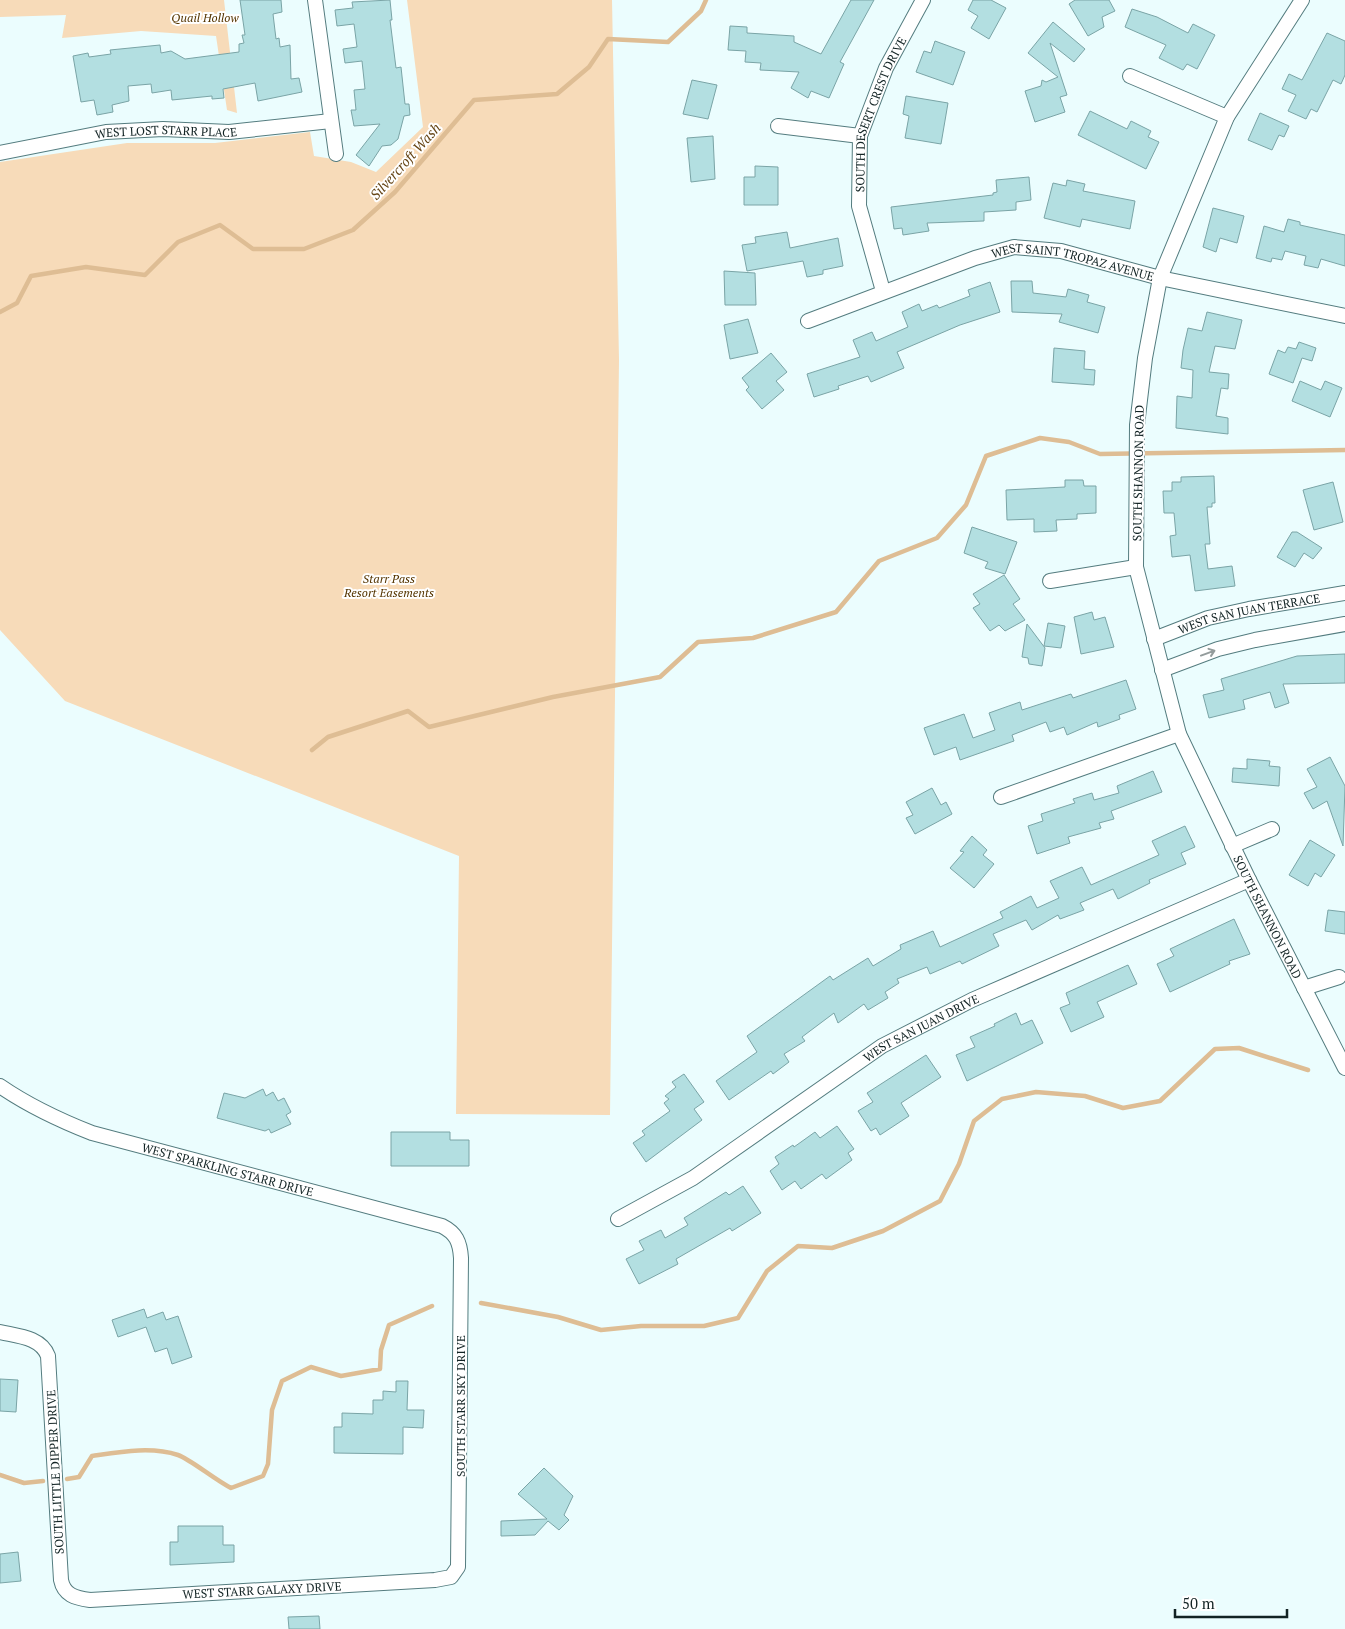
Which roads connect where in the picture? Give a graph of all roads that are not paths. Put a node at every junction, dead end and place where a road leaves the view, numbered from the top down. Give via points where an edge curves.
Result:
1 (315, 0) edge
2 (923, 0) edge
3 (1302, 0) edge
4 (1130, 76) dead end
5 (1227, 117) junction
6 (331, 121) junction
7 (778, 126) dead end
8 (860, 136) junction
9 (0, 153) edge
10 (336, 154) dead end
11 (1160, 278) junction
12 (883, 291) junction
13 (1345, 316) edge
14 (808, 321) dead end
15 (1136, 567) junction
16 (1050, 581) dead end
17 (1345, 593) edge
18 (1345, 624) edge
19 (1154, 639) junction
20 (1162, 670) junction
21 (1179, 734) junction
22 (1001, 797) dead end
23 (1272, 829) dead end
24 (1232, 846) junction
25 (1249, 880) junction
26 (1339, 977) dead end
27 (1304, 988) junction
28 (1345, 1068) edge
29 (0, 1086) edge
30 (618, 1219) dead end
31 (458, 1239) joint
32 (0, 1332) edge
33 (454, 1573) joint
34 (69, 1594) joint

1 - 6 street
2 - 8 street, SOUTH DESERT CREST DRIVE via 886,68
3 - 5 street, SOUTH SHANNON ROAD
4 - 5 street
5 - 11 street, SOUTH SHANNON ROAD
6 - 9 street, WEST LOST STARR PLACE via 230,132 163,129 106,132
6 - 10 street
7 - 8 street
8 - 12 street, SOUTH DESERT CREST DRIVE via 859,206
11 - 12 street, WEST SAINT TROPAZ AVENUE via 1061,251 1014,247
11 - 13 street, WEST SAINT TROPAZ AVENUE
11 - 15 street, SOUTH SHANNON ROAD via 1137,425
12 - 14 street, WEST SAINT TROPAZ AVENUE
15 - 16 street
15 - 19 street, SOUTH SHANNON ROAD
17 - 19 street, WEST SAN JUAN TERRACE via 1208,618
20 -> 18 street via 1218,649
19 - 20 street, SOUTH SHANNON ROAD
20 - 21 street, SOUTH SHANNON ROAD
21 - 22 street
21 - 24 street, SOUTH SHANNON ROAD
23 - 24 street, SOUTH SHANNON ROAD
24 - 25 street, SOUTH SHANNON ROAD
25 - 27 street, SOUTH SHANNON ROAD
25 - 30 street, WEST SAN JUAN DRIVE via 972,1000 882,1046 693,1178
26 - 27 street, SOUTH SHANNON ROAD
27 - 28 street, SOUTH SHANNON ROAD
29 - 31 street, WEST SPARKLING STARR DRIVE via 45,1113 92,1133 442,1226 451,1230
31 - 33 street, SOUTH STARR SKY DRIVE via 461,1258 459,1534 458,1567
32 - 34 street, SOUTH LITTLE DIPPER DRIVE via 32,1340 44,1348 48,1362 61,1580
33 - 34 street, WEST STARR GALAXY DRIVE via 451,1577 435,1580 113,1599 90,1600

